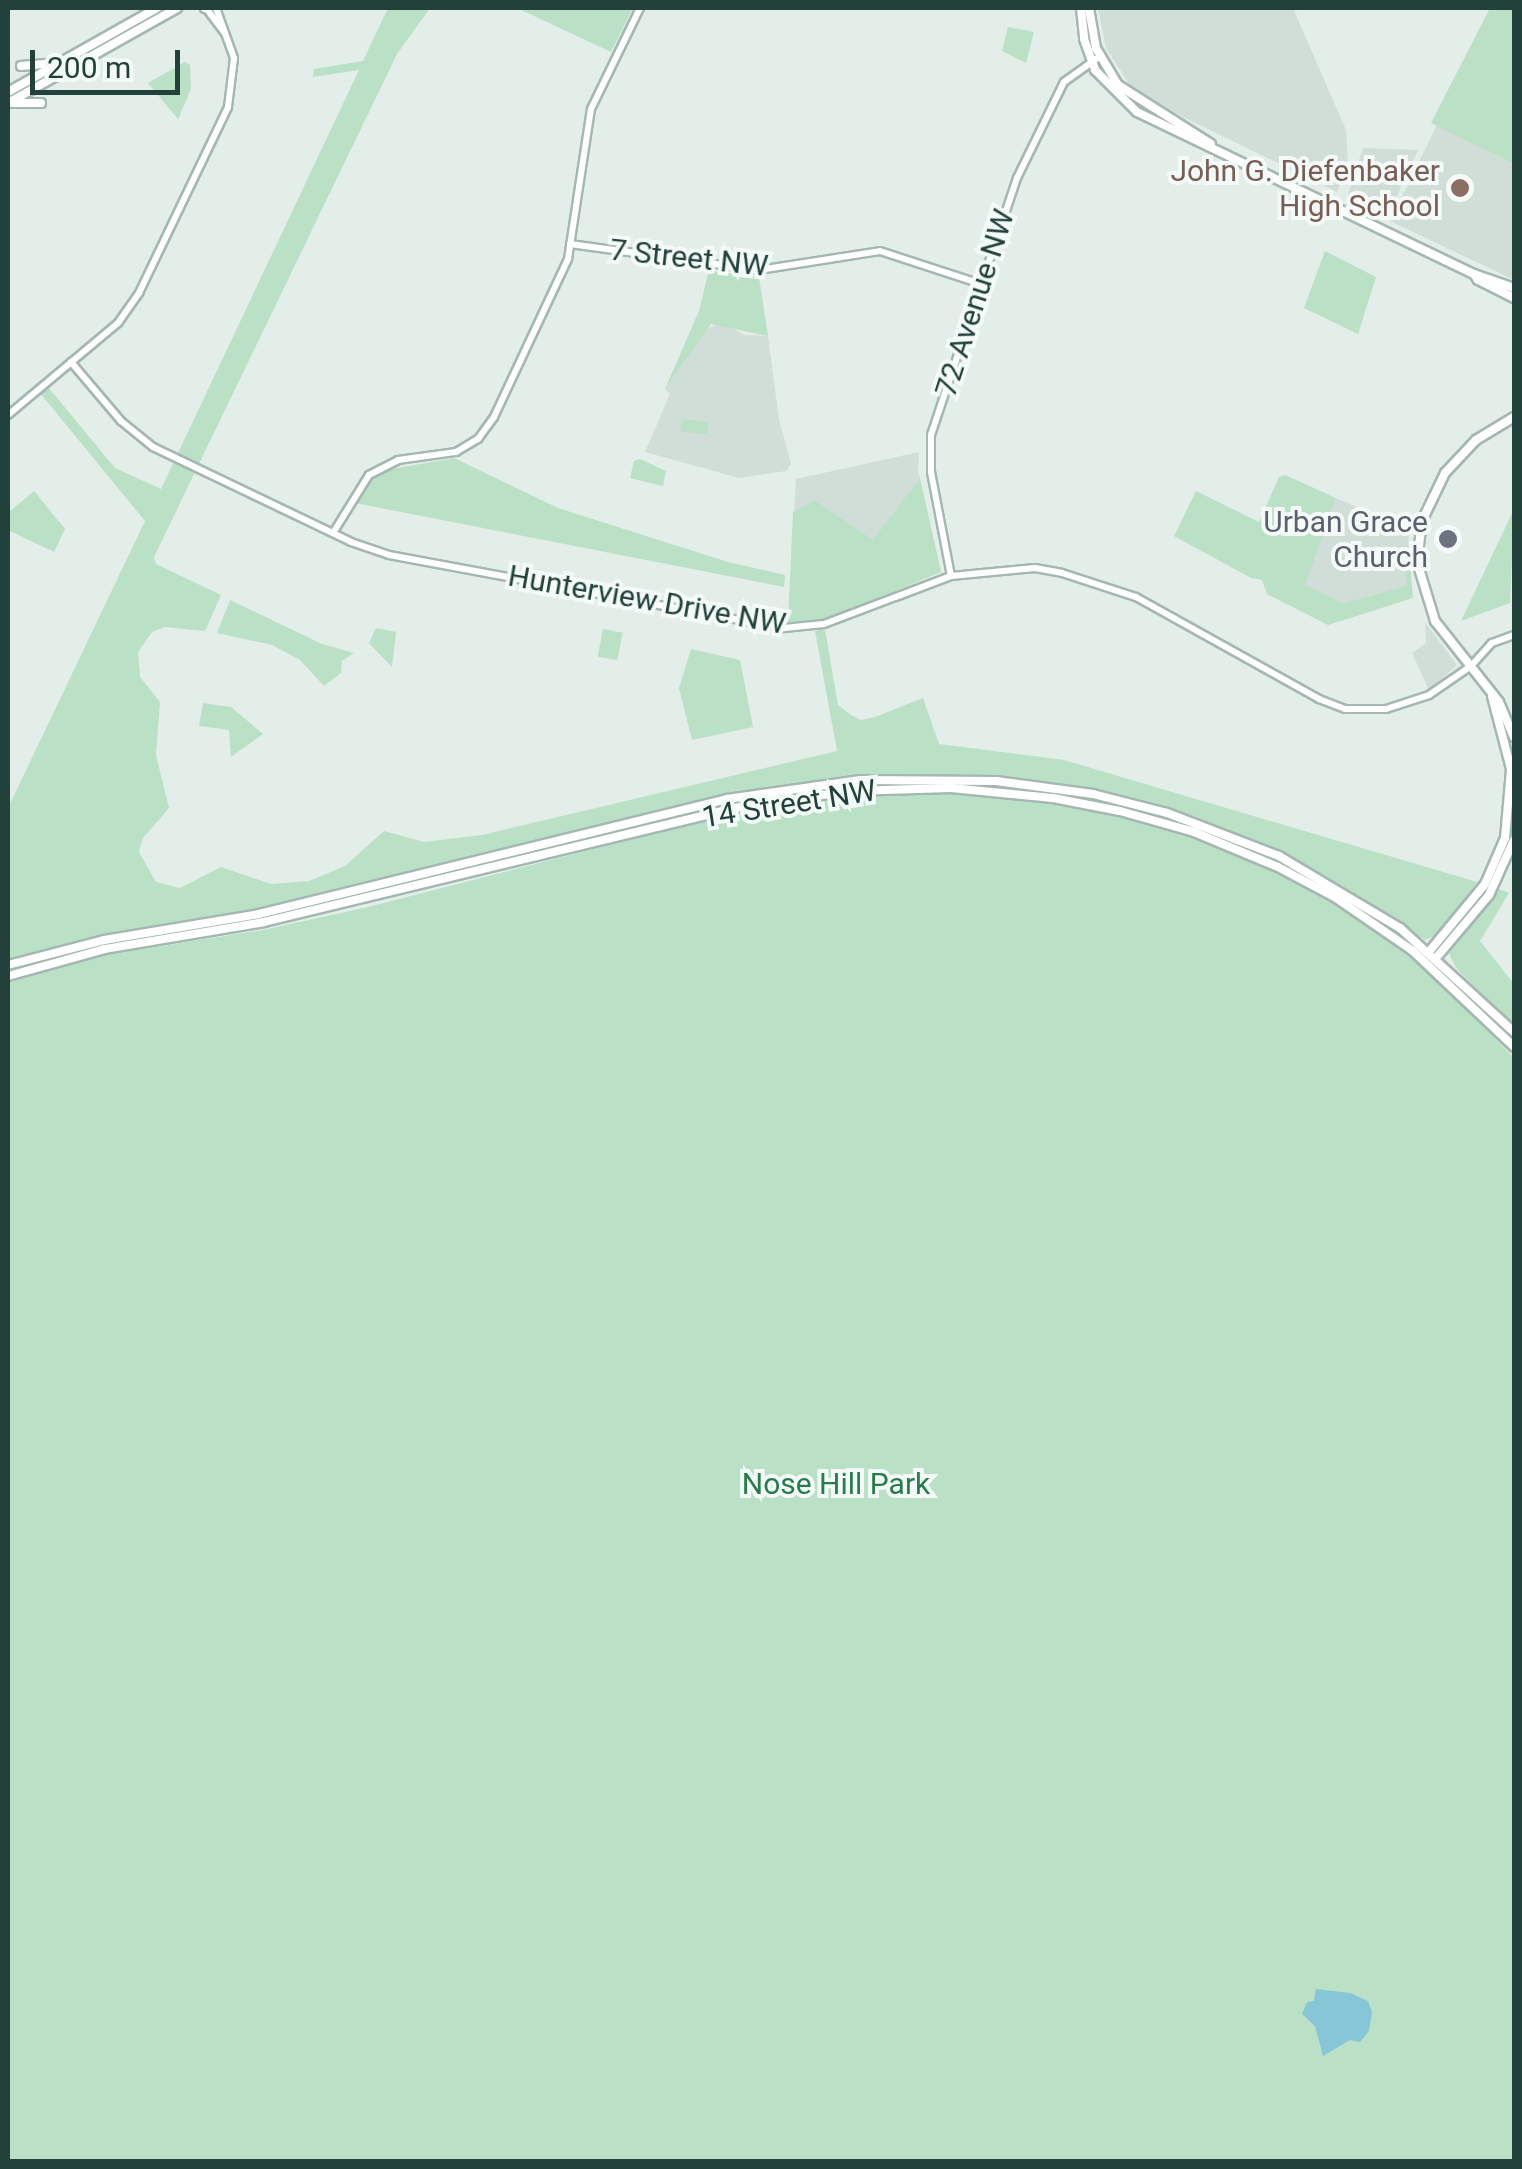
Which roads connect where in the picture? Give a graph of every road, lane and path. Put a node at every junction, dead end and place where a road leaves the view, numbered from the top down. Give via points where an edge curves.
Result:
1 (156, 8) edge
2 (178, 8) edge
3 (206, 8) edge
4 (216, 8) edge
5 (640, 8) edge
6 (1081, 8) edge
7 (1089, 8) edge
8 (225, 33) junction
9 (1095, 59) junction
10 (68, 60) junction
11 (21, 66) dead end
12 (8, 92) edge
13 (8, 103) edge
14 (41, 103) dead end
15 (570, 244) junction
16 (1474, 274) junction
17 (981, 284) junction
18 (1514, 288) edge
19 (1514, 298) edge
20 (72, 362) junction
21 (8, 415) edge
22 (1514, 418) edge
23 (333, 534) junction
24 (951, 576) junction
25 (1514, 635) edge
26 (1470, 666) junction
27 (1492, 696) junction
28 (1514, 737) edge
29 (1514, 840) edge
30 (1448, 929) junction
31 (1418, 942) junction
32 (1447, 946) junction
33 (1430, 958) junction
34 (8, 965) edge
35 (8, 976) edge
36 (1474, 991) junction
37 (1514, 1032) edge
38 (1514, 1047) edge

1 - 10 main road
2 - 13 main road
3 - 8 street
4 - 8 street
5 - 15 street via 591,109
6 - 9 main road
7 - 9 main road
8 - 20 street via 235,69 228,107 130,310
9 - 16 main road via 1127,94 1212,146
9 - 17 street, 72 Avenue NW via 1057,94 1016,178
10 - 11 main road
10 - 12 main road
13 - 14 main road
15 - 17 street, 7 Street NW via 758,270 880,251
15 - 23 street via 562,274 484,433 456,452 382,466 356,491
16 - 18 main road
16 - 19 main road
17 - 24 street, 72 Avenue NW via 930,447
20 - 21 street
20 - 23 street, Hunterview Drive NW via 121,421 153,447
22 - 26 main road via 1454,461 1420,530 1426,602
23 - 24 street, Hunterview Drive NW via 389,556 784,628 824,624
24 - 26 street, Hunterview Drive NW via 1036,568 1104,583 1346,708 1405,705
25 - 26 street, Hunterview Drive NW via 1492,643
26 - 27 main road
27 - 28 main road
27 - 30 main road via 1512,769 1510,820 1493,869
29 - 32 main road via 1489,894
30 - 31 main road via 1432,943
30 - 33 main road
31 - 33 main road, 14 Street NW
31 - 34 main road, 14 Street NW via 1279,856 1167,813 1053,788 920,778 798,786 727,799 259,914 104,940
32 - 33 main road
32 - 36 main road via 1452,966
33 - 35 main road, 14 Street NW via 1278,867 1194,832 1053,798 922,787 734,808 282,918 104,949
33 - 36 main road, 14 Street NW
33 - 38 main road, 14 Street NW
36 - 37 main road, 14 Street NW

